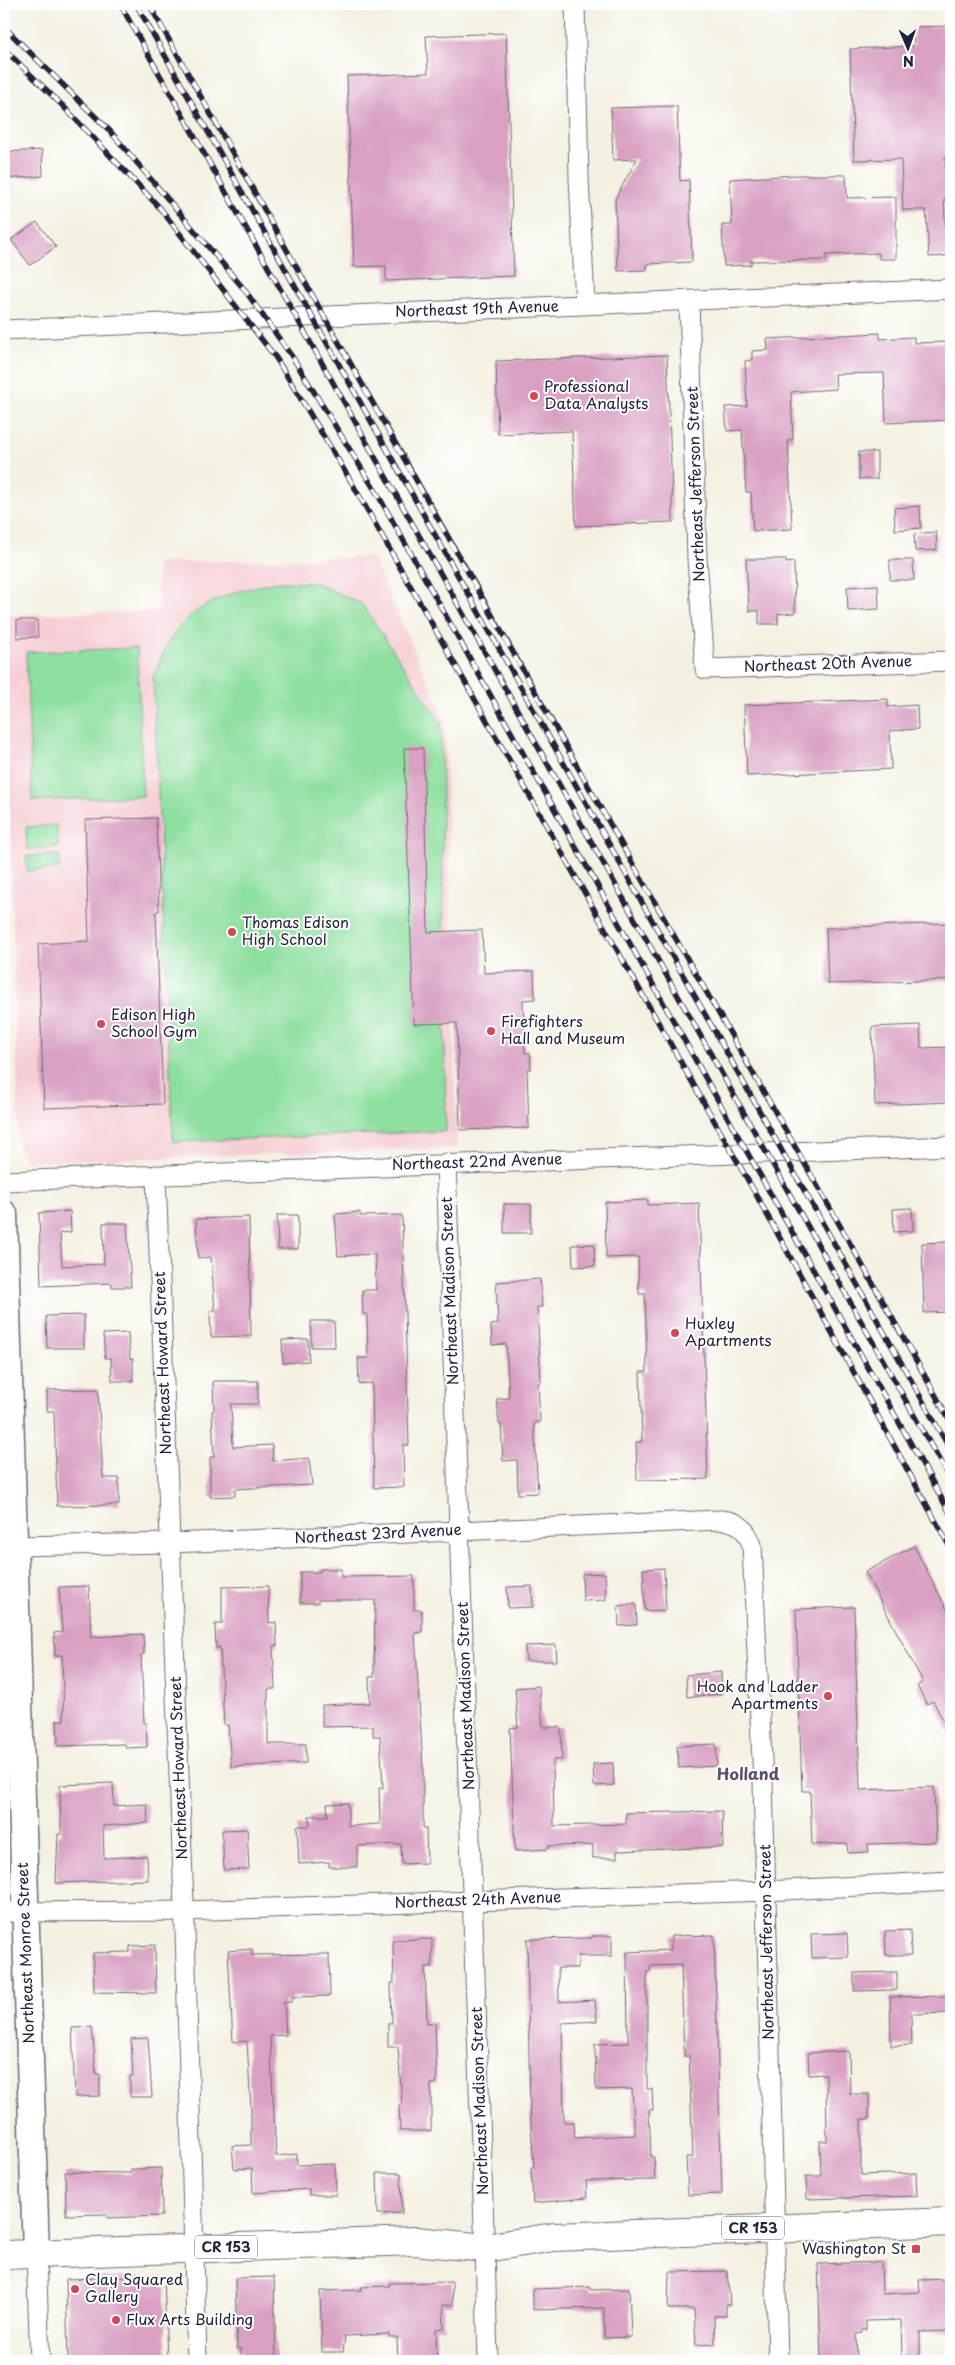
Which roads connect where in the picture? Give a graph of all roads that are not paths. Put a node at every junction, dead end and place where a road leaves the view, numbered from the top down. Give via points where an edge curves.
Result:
1 (575, 4) edge
2 (951, 289) edge
3 (689, 300) junction
4 (585, 305) junction
5 (4, 330) edge
6 (951, 661) edge
7 (705, 669) joint
8 (951, 1146) edge
9 (446, 1163) junction
10 (156, 1175) junction
11 (4, 1181) edge
12 (4, 1214) edge
13 (8, 1474) edge
14 (742, 1526) joint
15 (460, 1530) junction
16 (170, 1543) junction
17 (14, 1546) junction
18 (951, 1881) edge
19 (766, 1891) junction
20 (474, 1901) junction
21 (184, 1911) junction
22 (14, 1912) edge
23 (951, 2222) edge
24 (774, 2227) junction
25 (485, 2238) junction
26 (193, 2248) junction
27 (36, 2254) junction
28 (4, 2255) edge
29 (40, 2361) edge
30 (197, 2361) edge
31 (488, 2361) edge
32 (778, 2361) edge

1 - 4 street
2 - 3 street, Northeast 19th Avenue
3 - 4 street, Northeast 19th Avenue
3 - 7 street, Northeast Jefferson Street via 697,558
4 - 5 street, Northeast 19th Avenue
6 - 7 street, Northeast 20th Avenue
8 - 9 street, Northeast 22nd Avenue
9 - 10 street, Northeast 22nd Avenue
9 - 15 street, Northeast Madison Street
10 - 11 street, Northeast 22nd Avenue
10 - 16 street, Northeast Howard Street
12 - 13 street, Northeast Monroe Street
13 - 17 street, Northeast Monroe Street
14 - 15 street, Northeast 23rd Avenue via 721,1520
14 - 19 street, Northeast Jefferson Street via 752,1545
15 - 16 street, Northeast 23rd Avenue
15 - 20 street, Northeast Madison Street
16 - 17 street, Northeast 23rd Avenue
16 - 21 street, Northeast Howard Street
17 - 22 street, Northeast Monroe Street
18 - 19 street, Northeast 24th Avenue
19 - 20 street, Northeast 24th Avenue
19 - 24 street, Northeast Jefferson Street
20 - 21 street, Northeast 24th Avenue
20 - 25 street, Northeast Madison Street
21 - 22 street, Northeast 24th Avenue
21 - 26 street, Northeast Howard Street
22 - 27 street, Northeast Monroe Street
23 - 24 main road, CR 153
24 - 25 main road, CR 153
24 - 32 street, Northeast Jefferson Street
25 - 26 main road, CR 153
25 - 31 street, Northeast Madison Street
26 - 27 main road, CR 153
26 - 30 street, Northeast Howard Street
27 - 28 main road, CR 153
27 - 29 street, Northeast Monroe Street

